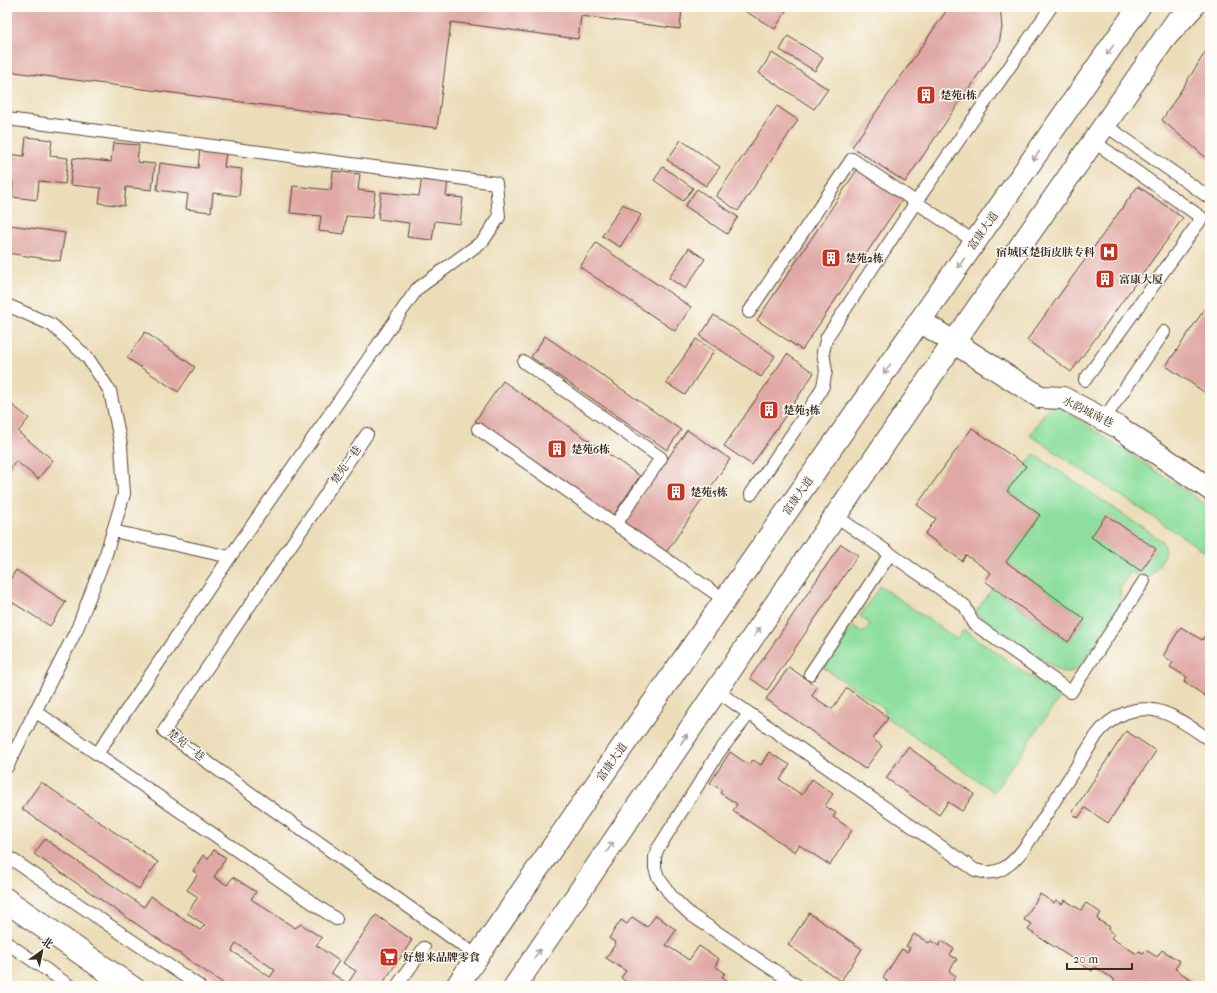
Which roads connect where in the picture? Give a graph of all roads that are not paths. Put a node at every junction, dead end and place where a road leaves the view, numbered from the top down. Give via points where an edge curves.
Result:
1 (1051, 7) edge
2 (1187, 7) edge
3 (1193, 7) edge
4 (1136, 11) edge
5 (1165, 38) junction
6 (7, 119) edge
7 (1099, 133) junction
8 (1210, 198) edge
9 (916, 202) junction
10 (976, 242) junction
11 (7, 305) edge
12 (749, 312) dead end
13 (920, 321) junction
14 (1164, 332) dead end
15 (954, 342) junction
16 (524, 362) dead end
17 (1085, 380) dead end
18 (1104, 419) junction
19 (478, 428) dead end
20 (367, 434) dead end
21 (1210, 489) edge
22 (751, 494) dead end
23 (836, 516) junction
24 (616, 524) junction
25 (113, 531) junction
26 (890, 554) junction
27 (230, 557) junction
28 (1144, 581) dead end
29 (725, 600) junction
30 (810, 674) dead end
31 (716, 690) junction
32 (35, 711) junction
33 (749, 714) junction
34 (1210, 740) edge
35 (97, 754) junction
36 (7, 767) edge
37 (7, 856) edge
38 (7, 894) edge
39 (7, 908) edge
40 (336, 919) dead end
41 (7, 943) edge
42 (424, 948) dead end
43 (477, 956) junction
44 (519, 984) edge
45 (70, 986) edge
46 (119, 986) edge
47 (139, 986) edge
48 (199, 986) edge
49 (398, 986) edge
50 (457, 986) edge
51 (798, 986) edge

1 - 9 lane
2 - 5 street
3 - 5 street
4 -> 10 street, 富康大道
5 - 7 street
6 - 27 lane via 496,183 499,217 483,241 417,289
7 - 8 lane
7 - 15 street
7 - 17 lane via 1202,218
9 - 10 lane
9 - 12 lane via 852,159
9 - 22 lane via 827,337 823,352 826,371 823,386
10 -> 13 street, 富康大道
11 - 25 lane via 52,325 87,357 110,391 121,445 124,494
13 - 15 street, 水韵城南巷
13 -> 29 street, 富康大道
14 - 18 lane
15 - 18 street, 水韵城南巷 via 1040,397 1063,398
15 - 23 street
16 - 24 lane via 661,458
18 - 21 street, 水韵城南巷
19 - 24 lane
20 - 43 lane, 楚苑一巷 via 164,731
23 - 26 lane
31 -> 23 street
24 - 29 lane
25 - 27 lane
25 - 32 lane via 77,629
26 - 28 lane via 965,606 973,623 1071,692
26 - 30 lane
27 - 35 lane
29 - 43 street, 富康大道
31 - 33 lane
44 -> 31 street
32 - 35 lane
32 - 36 lane
33 - 34 lane via 975,870 984,873 1003,869 1018,855 1096,736 1105,725 1119,716 1133,710 1159,711 1171,715
33 - 51 lane via 719,752 657,850 655,868 672,897 691,915
35 - 40 lane
37 - 48 lane
38 - 47 lane
39 - 46 lane
41 - 45 lane
42 - 49 lane
43 - 50 street, 富康大道

